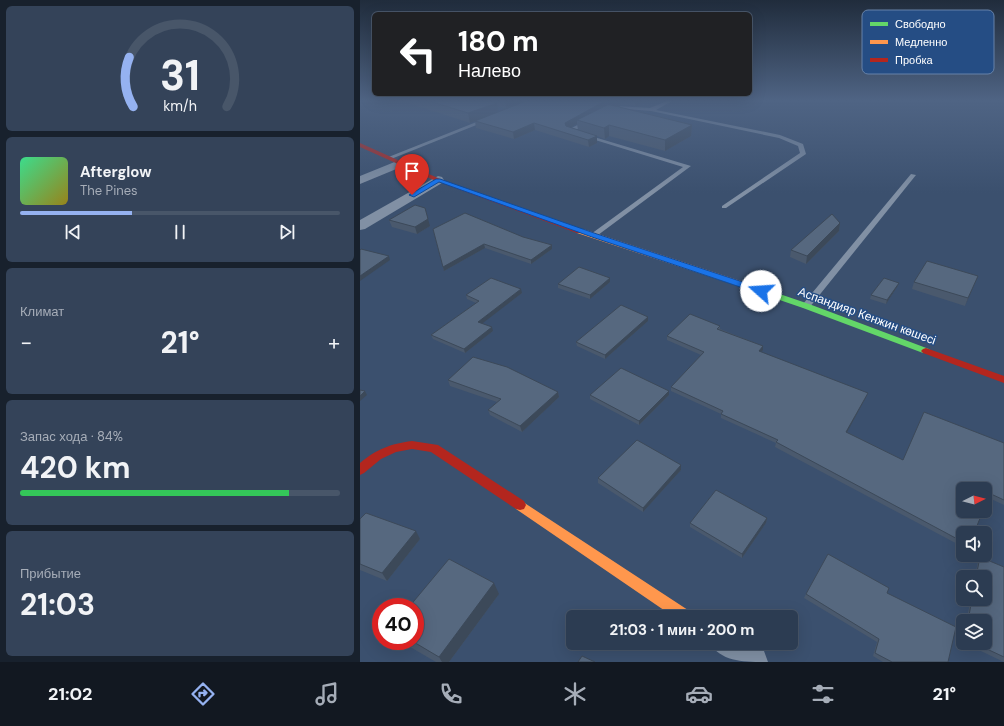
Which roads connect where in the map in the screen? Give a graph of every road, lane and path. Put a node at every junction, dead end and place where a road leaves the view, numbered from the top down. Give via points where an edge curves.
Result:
1 (457, 132) edge
2 (572, 132) edge
3 (756, 132) edge
4 (360, 145) edge
5 (389, 158) junction
6 (402, 163) junction
7 (913, 176) dead end
8 (360, 180) edge
9 (438, 180) junction
10 (724, 207) dead end
11 (360, 226) edge
12 (594, 236) junction
13 (806, 306) junction
14 (1004, 380) edge
15 (360, 470) edge
16 (676, 610) edge
17 (735, 650) edge
18 (753, 662) edge

1 - 5 lane
2 - 12 lane via 688,166
3 - 10 lane via 801,145 803,154
4 - 5 street, Аспандияр Кенжин көшесі
5 - 6 street, Аспандияр Кенжин көшесі
6 - 8 street
6 - 9 street, Аспандияр Кенжин көшесі
7 - 13 lane
9 - 11 street
9 - 12 street, Аспандияр Кенжин көшесі
12 - 13 street, Аспандияр Кенжин көшесі
13 - 14 street, Аспандияр Кенжин көшесі
15 - 16 street via 389,450 417,444 434,448
17 - 18 street

